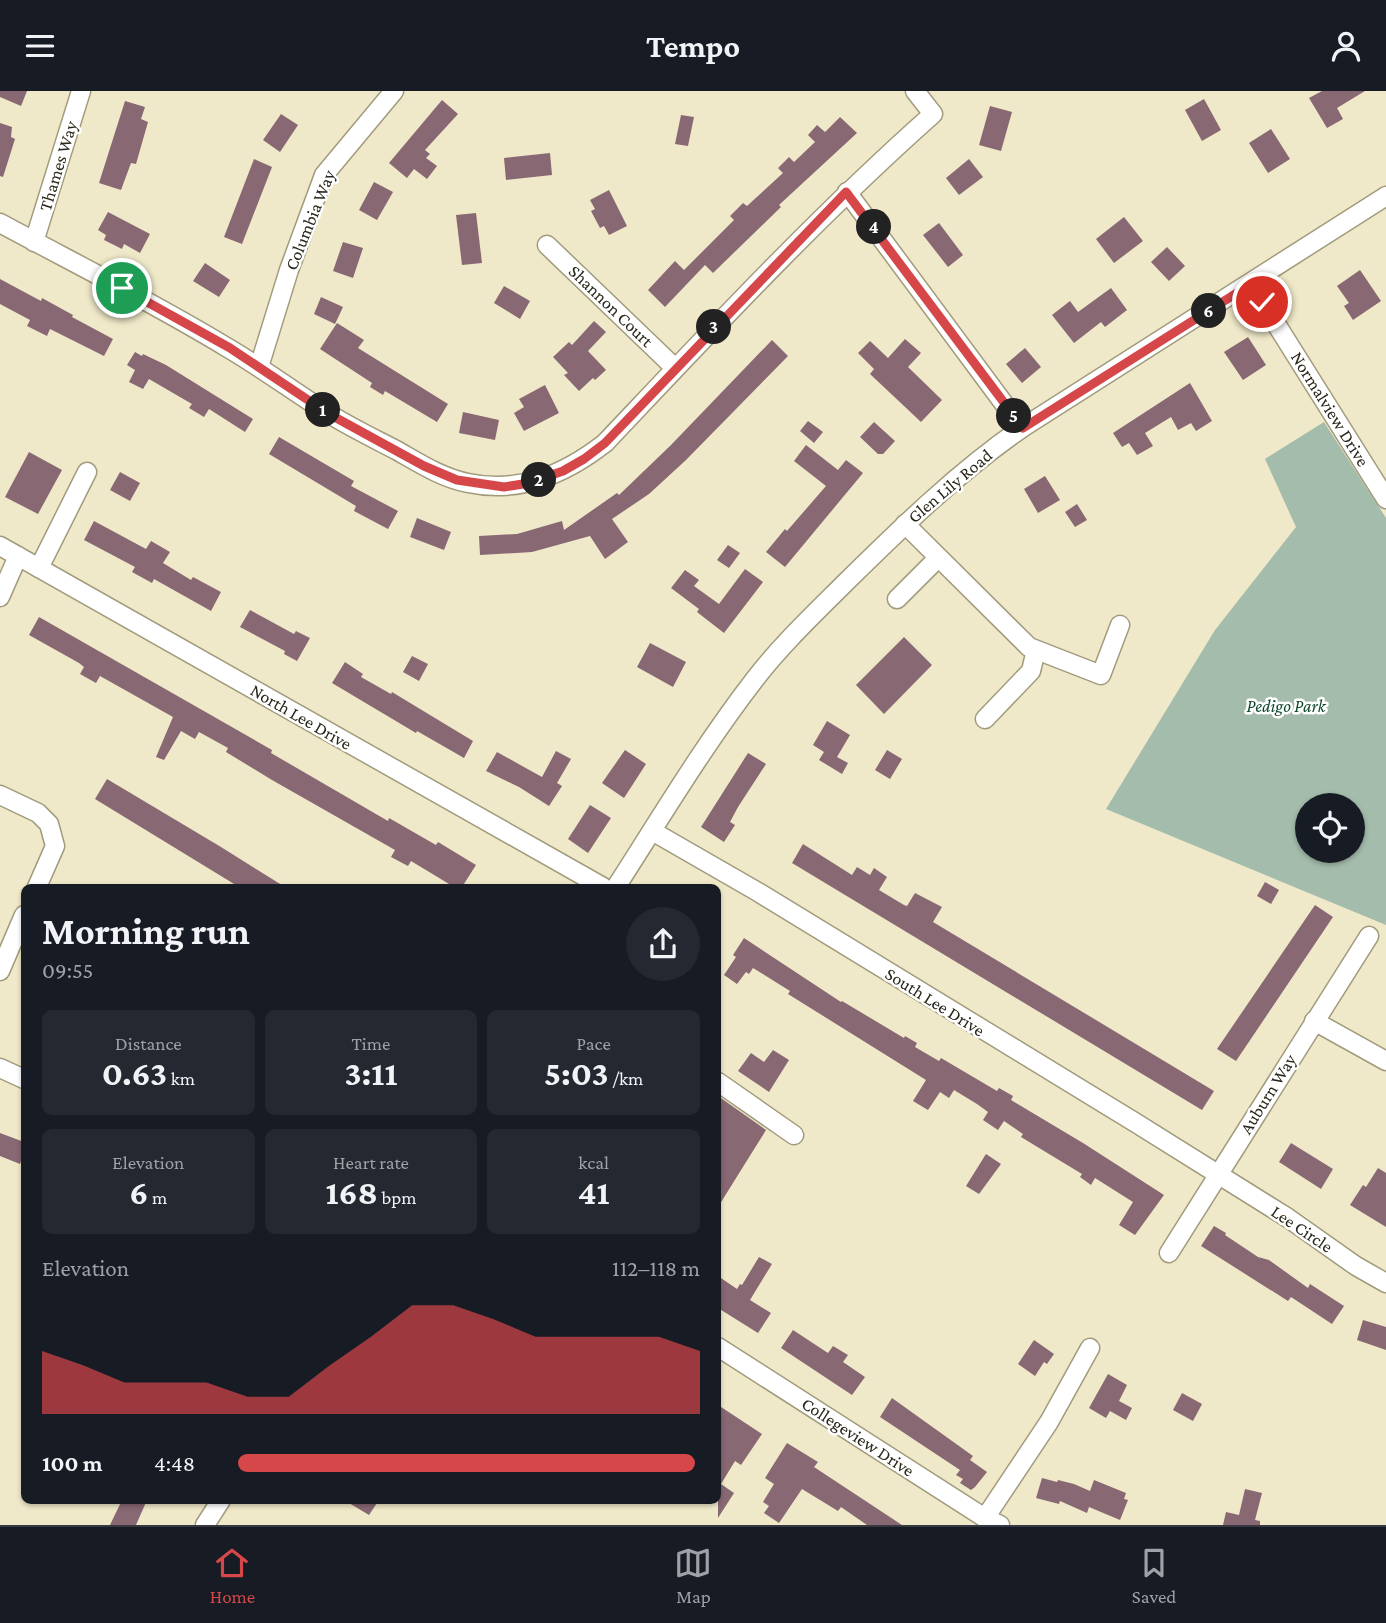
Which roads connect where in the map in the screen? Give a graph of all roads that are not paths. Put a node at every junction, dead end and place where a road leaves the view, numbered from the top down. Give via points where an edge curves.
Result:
1 (81, 91) edge
2 (394, 91) edge
3 (915, 91) edge
4 (846, 192) junction
5 (1386, 196) edge
6 (0, 223) edge
7 (34, 242) junction
8 (547, 245) dead end
9 (1251, 284) junction
10 (259, 367) junction
11 (675, 368) junction
12 (1023, 428) junction
13 (87, 472) dead end
14 (1386, 499) edge
15 (905, 524) junction
16 (0, 546) edge
17 (18, 557) junction
18 (938, 558) junction
19 (39, 568) junction
20 (0, 597) edge
21 (897, 599) dead end
22 (1120, 625) dead end
23 (1036, 650) junction
24 (985, 719) dead end
25 (0, 795) edge
26 (652, 831) junction
27 (38, 884) edge
28 (598, 884) edge
29 (618, 884) edge
30 (21, 922) edge
31 (1369, 936) dead end
32 (0, 971) edge
33 (1314, 1021) junction
34 (1386, 1061) edge
35 (0, 1068) edge
36 (21, 1078) edge
37 (721, 1084) edge
38 (794, 1135) dead end
39 (1217, 1175) junction
40 (1169, 1253) dead end
41 (1386, 1283) edge
42 (1090, 1348) dead end
43 (721, 1349) edge
44 (218, 1504) edge
45 (993, 1522) edge
46 (205, 1525) edge

1 - 7 street, Thames Way
2 - 10 street, Columbia Way via 324,175
3 - 4 street via 933,114
4 - 11 street
4 - 12 street
5 - 9 street, Glen Lily Road
6 - 7 street
7 - 10 street
8 - 11 street, Shannon Court
9 - 12 street, Glen Lily Road
9 - 14 street, Normalview Drive
10 - 11 street via 329,414 424,466 468,483 504,487 552,476 584,459 605,443
12 - 15 street, Glen Lily Road via 967,469
13 - 19 street
15 - 18 street
15 - 26 street, Glen Lily Road via 756,678
16 - 17 street, North Lee Drive
17 - 19 street, North Lee Drive
17 - 20 street
18 - 21 street
18 - 23 street
19 - 28 street, North Lee Drive
22 - 23 street via 1101,675
23 - 24 street via 1031,671
25 - 27 street via 38,813 49,824 55,846
26 - 29 street, Glen Lily Road
26 - 39 street, South Lee Drive
30 - 32 street
31 - 33 street, Auburn Way
33 - 34 street
33 - 39 street, Auburn Way
35 - 36 street
37 - 38 street
39 - 40 street, Auburn Way
39 - 41 street, Lee Circle
42 - 45 street
43 - 45 street, Collegeview Drive
44 - 46 street

